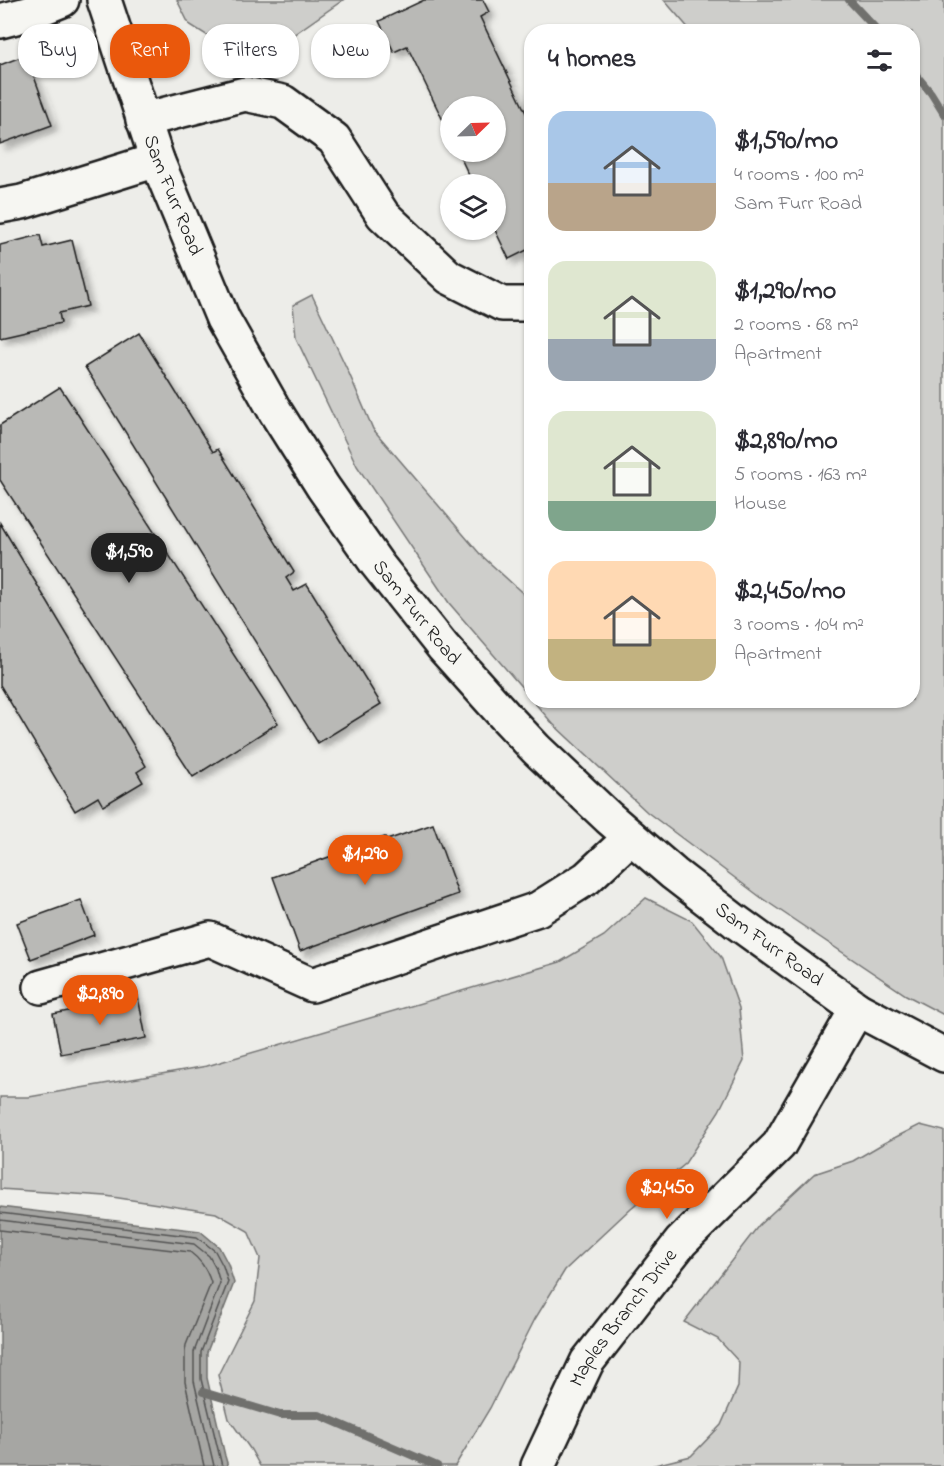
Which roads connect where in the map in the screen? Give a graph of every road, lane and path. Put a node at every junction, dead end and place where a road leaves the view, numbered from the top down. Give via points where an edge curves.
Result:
1 (62, 0) edge
2 (104, 0) edge
3 (0, 21) edge
4 (143, 120) junction
5 (157, 160) junction
6 (0, 206) edge
7 (524, 304) edge
8 (631, 837) junction
9 (40, 987) dead end
10 (856, 1009) junction
11 (944, 1055) edge
12 (538, 1466) edge

1 - 3 main road
2 - 4 main road, Sam Furr Road
4 - 5 main road, Sam Furr Road
4 - 7 main road via 245,94 283,102 334,139 383,215 449,277 502,304
5 - 6 main road
5 - 8 main road, Sam Furr Road via 223,319 275,411 377,564 504,715
8 - 9 main road via 587,878 538,909 312,985 210,939
8 - 10 main road, Sam Furr Road via 674,874
10 - 11 main road, Sam Furr Road
10 - 12 main road, Maples Branch Drive via 779,1145 681,1242 587,1362

